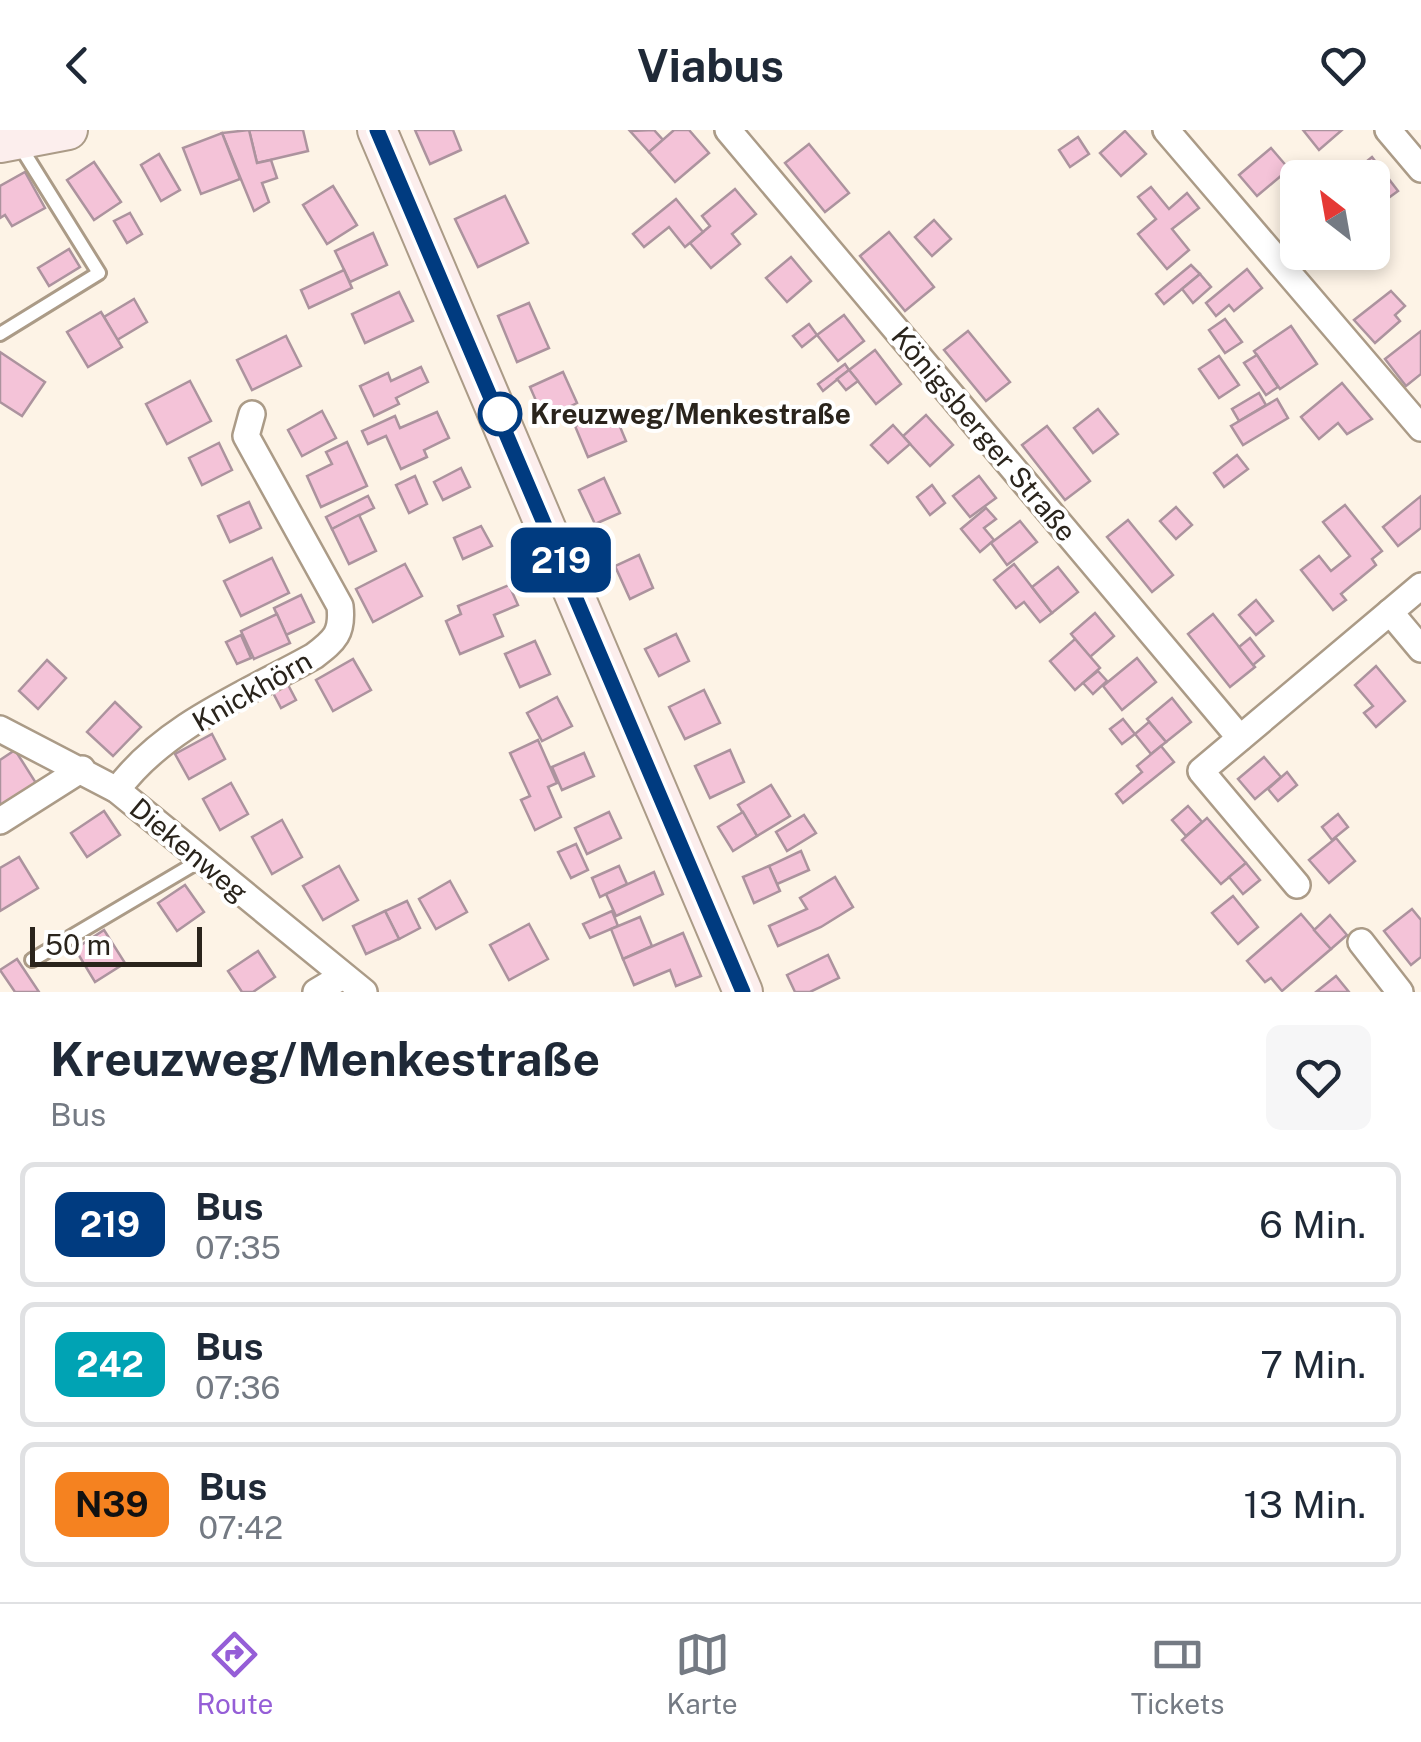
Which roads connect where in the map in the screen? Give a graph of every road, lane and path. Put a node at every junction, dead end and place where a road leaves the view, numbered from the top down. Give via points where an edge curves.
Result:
1 (68, 130) edge
2 (377, 130) edge
3 (728, 130) edge
4 (1166, 130) edge
5 (1388, 130) edge
6 (8, 141) edge
7 (1421, 169) edge
8 (0, 334) edge
9 (252, 414) dead end
10 (1421, 428) edge
11 (1421, 586) edge
12 (1390, 612) junction
13 (1421, 649) edge
14 (0, 729) edge
15 (1240, 738) junction
16 (82, 770) junction
17 (116, 790) junction
18 (0, 822) edge
19 (201, 860) junction
20 (1297, 886) dead end
21 (1361, 942) dead end
22 (32, 960) dead end
23 (341, 976) junction
24 (316, 992) edge
25 (364, 992) edge
26 (743, 992) edge
27 (1400, 992) edge

1 - 6 street
2 - 26 street
3 - 15 street, Königsberger Straße
4 - 10 street
5 - 7 street
6 - 8 lane via 99,273
9 - 17 street, Knickhörn via 246,436 340,606 342,625 336,640 314,656 159,743
11 - 12 street
12 - 13 street
12 - 15 street
14 - 16 street, Diekenweg
15 - 20 street via 1200,771
16 - 17 street, Diekenweg
16 - 18 street
17 - 19 street, Diekenweg
19 - 22 lane
19 - 23 street, Diekenweg
21 - 27 street
23 - 24 street
23 - 25 street, Diekenweg

